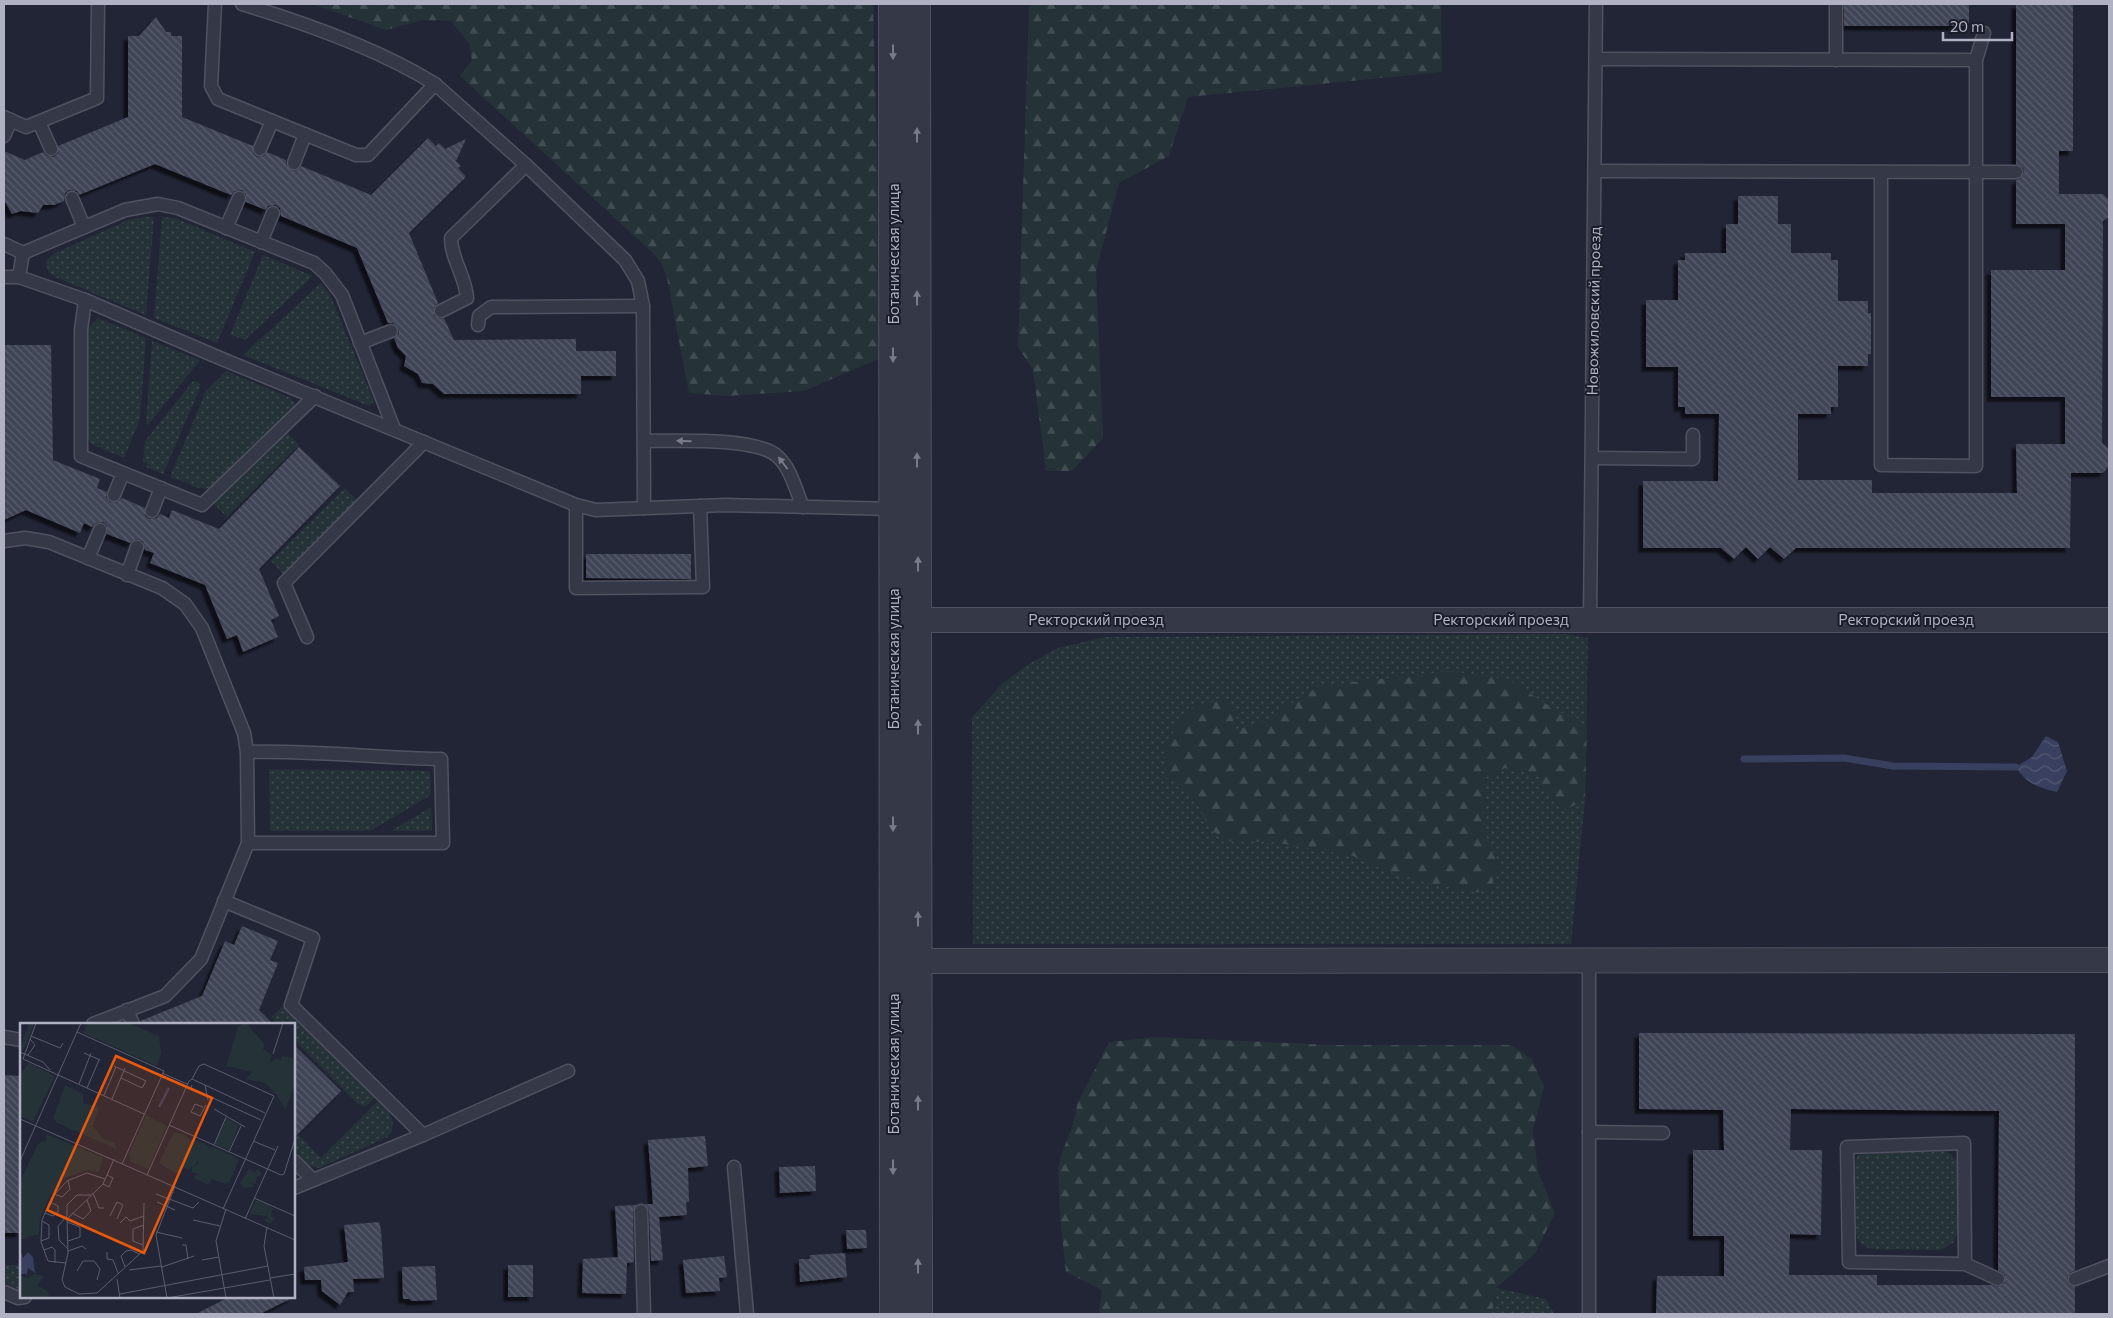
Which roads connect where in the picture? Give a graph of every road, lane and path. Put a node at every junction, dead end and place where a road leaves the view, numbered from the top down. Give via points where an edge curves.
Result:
1 (98, 4) edge
2 (215, 4) edge
3 (242, 4) edge
4 (893, 4) edge
5 (916, 4) edge
6 (1596, 4) edge
7 (1836, 4) edge
8 (1984, 33) dead end
9 (1596, 59) junction
10 (1836, 60) junction
11 (1976, 60) junction
12 (435, 84) junction
13 (7, 119) edge
14 (272, 121) junction
15 (39, 122) junction
16 (305, 134) junction
17 (4, 136) edge
18 (51, 149) dead end
19 (260, 149) dead end
20 (294, 163) dead end
21 (526, 165) junction
22 (1595, 171) junction
23 (1881, 172) junction
24 (1976, 172) junction
25 (2016, 172) dead end
26 (72, 198) dead end
27 (239, 198) dead end
28 (273, 213) dead end
29 (84, 227) junction
30 (226, 228) junction
31 (260, 242) junction
32 (4, 244) edge
33 (23, 252) junction
34 (4, 277) edge
35 (19, 277) junction
36 (84, 300) junction
37 (643, 306) junction
38 (441, 311) dead end
39 (478, 325) dead end
40 (391, 330) dead end
41 (360, 343) junction
42 (315, 396) junction
43 (394, 429) junction
44 (1693, 435) dead end
45 (644, 441) junction
46 (424, 442) junction
47 (1592, 458) junction
48 (123, 473) junction
49 (161, 488) junction
50 (114, 495) dead end
51 (576, 505) junction
52 (700, 506) junction
53 (803, 507) junction
54 (644, 508) junction
55 (905, 509) junction
56 (152, 511) dead end
57 (100, 530) dead end
58 (4, 541) edge
59 (137, 547) dead end
60 (88, 558) junction
61 (127, 575) junction
62 (1590, 619) junction
63 (906, 620) junction
64 (2109, 620) edge
65 (307, 637) dead end
66 (247, 752) junction
67 (248, 843) junction
68 (224, 901) junction
69 (1589, 960) junction
70 (2109, 960) edge
71 (906, 961) junction
72 (127, 1010) junction
73 (95, 1023) edge
74 (133, 1023) edge
75 (4, 1037) edge
76 (20, 1040) edge
77 (568, 1071) dead end
78 (1589, 1132) junction
79 (1663, 1134) dead end
80 (422, 1135) junction
81 (295, 1162) edge
82 (734, 1167) dead end
83 (313, 1180) junction
84 (295, 1188) edge
85 (641, 1211) dead end
86 (1965, 1264) junction
87 (2109, 1266) edge
88 (1998, 1279) dead end
89 (2075, 1280) dead end
90 (4, 1292) edge
91 (20, 1298) edge
92 (644, 1314) edge
93 (747, 1314) edge
94 (894, 1314) edge
95 (918, 1314) edge
96 (1589, 1314) edge

1 - 15 lane via 97,98
2 - 14 lane via 211,86 218,99
3 - 12 lane via 361,47
4 -> 55 street, Ботаническая улица
55 -> 5 street, Ботаническая улица
6 - 9 lane, Новожиловский проезд
7 - 10 lane
8 - 11 lane
9 - 10 lane
9 - 22 lane, Новожиловский проезд
10 - 11 lane
11 - 24 lane
12 - 16 lane via 368,155 356,155
12 - 21 lane
13 - 15 lane via 26,127
13 - 17 lane
14 - 16 lane
14 - 19 lane
15 - 18 lane
16 - 20 lane
21 - 37 lane via 625,260 638,281
21 - 38 lane via 451,238 451,248 467,289 467,298
22 - 23 lane
22 - 47 lane, Новожиловский проезд
23 - 24 lane
23 - 24 lane via 1881,465 1976,466
24 - 25 lane
26 - 29 lane
27 - 30 lane
28 - 31 lane
29 - 30 lane via 125,210 158,204 178,208
29 - 33 lane
30 - 31 lane
31 - 41 lane via 314,263 326,273 342,295
32 - 33 lane
33 - 35 lane
34 - 35 lane
35 - 36 lane
36 - 42 lane
36 - 48 lane via 81,456
37 - 39 lane via 491,307 479,316
37 - 45 lane
40 - 41 lane
41 - 43 lane
42 - 43 lane
42 - 49 lane via 202,505
43 - 46 lane
44 - 47 lane via 1693,459
53 -> 45 lane via 788,470 777,455 756,446
45 - 54 lane
46 - 51 lane
46 - 65 lane via 284,583
47 - 62 lane, Новожиловский проезд
48 - 49 lane
48 - 50 lane
49 - 56 lane
51 - 52 lane via 576,588 703,587
51 - 54 lane via 596,510
52 - 53 lane
52 - 54 lane
53 - 55 lane
55 - 63 street, Ботаническая улица
57 - 60 lane
58 - 60 lane via 25,538 49,542
59 - 61 lane
60 - 61 lane
61 - 66 lane via 162,588 185,604 202,628 244,733
62 - 63 street, Ректорский проезд
62 - 64 street, Ректорский проезд
63 - 71 street, Ботаническая улица
66 - 67 lane
66 - 67 lane via 441,759 443,843
67 - 68 lane
68 - 72 lane via 201,959 165,996
68 - 80 lane via 313,938 291,1005
69 - 70 street
69 - 71 street
69 - 78 lane
71 -> 94 street, Ботаническая улица
95 -> 71 street, Ботаническая улица
72 - 73 lane
72 - 74 lane
75 - 76 lane
77 - 80 lane
78 - 79 lane
78 - 96 lane
80 - 83 lane
81 - 83 lane
82 - 93 lane
83 - 84 lane
85 - 92 lane
86 - 86 lane via 1850,1262 1847,1147 1964,1143
86 - 88 lane
87 - 89 lane
90 - 91 lane

